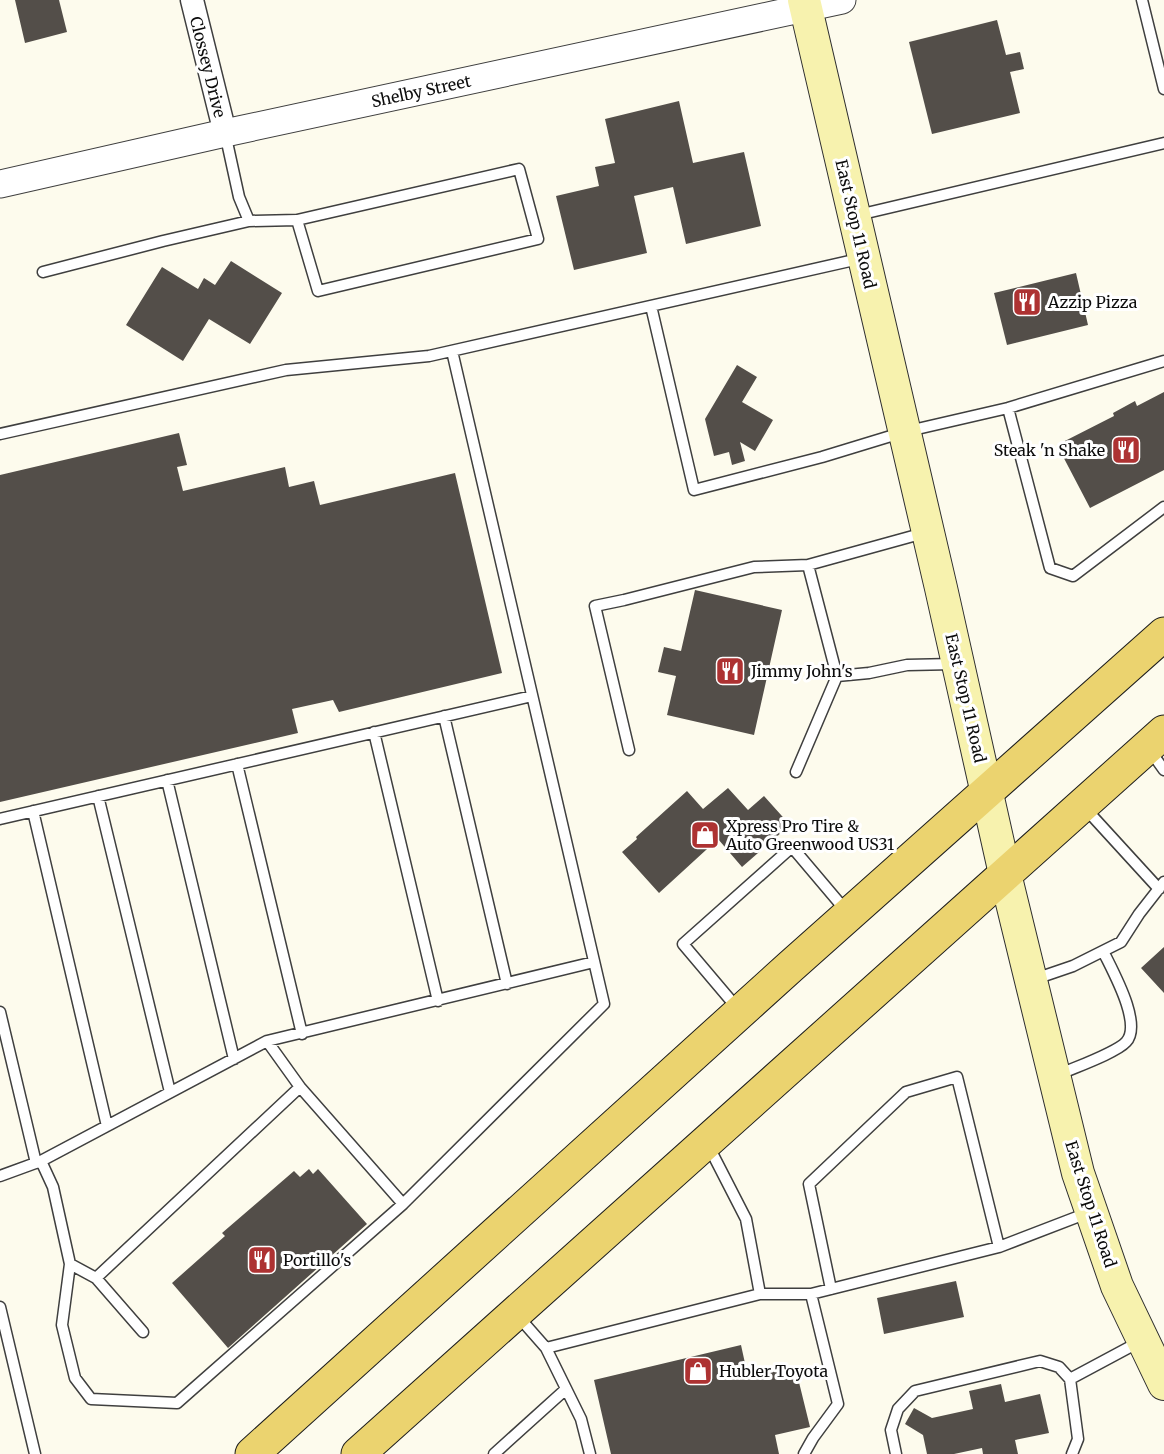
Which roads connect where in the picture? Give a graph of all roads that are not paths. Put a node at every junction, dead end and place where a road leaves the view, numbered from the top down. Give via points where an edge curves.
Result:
1 (192, 0) edge
2 (842, 0) edge
3 (1142, 0) edge
4 (805, 4) edge
5 (1164, 88) edge
6 (225, 133) junction
7 (1164, 143) edge
8 (0, 184) edge
9 (854, 216) junction
10 (297, 220) junction
11 (249, 221) junction
12 (863, 258) junction
13 (44, 272) dead end
14 (651, 306) junction
15 (452, 351) junction
16 (1164, 361) edge
17 (1008, 408) junction
18 (904, 432) junction
19 (0, 434) edge
20 (1164, 507) edge
21 (927, 532) junction
22 (808, 565) junction
23 (1164, 634) edge
24 (958, 664) junction
25 (837, 676) junction
26 (532, 696) junction
27 (444, 716) junction
28 (374, 732) junction
29 (1158, 749) edge
30 (629, 750) dead end
31 (237, 764) junction
32 (796, 772) dead end
33 (167, 780) junction
34 (987, 792) junction
35 (98, 796) junction
36 (1082, 805) junction
37 (33, 811) junction
38 (0, 819) edge
39 (1005, 874) junction
40 (1161, 885) edge
41 (849, 914) junction
42 (1103, 951) junction
43 (594, 962) junction
44 (1031, 980) junction
45 (507, 984) junction
46 (438, 1001) junction
47 (0, 1012) edge
48 (740, 1012) junction
49 (302, 1034) junction
50 (267, 1041) junction
51 (234, 1059) junction
52 (1055, 1076) junction
53 (300, 1087) junction
54 (170, 1092) junction
55 (106, 1126) junction
56 (706, 1142) junction
57 (39, 1162) junction
58 (0, 1176) edge
59 (403, 1204) junction
60 (1092, 1212) junction
61 (999, 1247) junction
62 (70, 1264) junction
63 (96, 1278) junction
64 (831, 1289) junction
65 (760, 1294) junction
66 (811, 1294) junction
67 (0, 1307) edge
68 (516, 1313) junction
69 (143, 1332) dead end
70 (1143, 1340) junction
71 (546, 1348) junction
72 (5, 1351) edge
73 (1070, 1379) junction
74 (1164, 1384) edge
75 (566, 1389) junction
76 (35, 1454) edge
77 (252, 1454) edge
78 (358, 1454) edge
79 (494, 1454) edge
80 (590, 1454) edge
81 (804, 1454) edge
82 (896, 1454) edge
83 (1072, 1454) edge

1 - 6 street, Clossey Drive
2 - 4 street, Shelby Street
3 - 5 lane
4 - 6 street, Shelby Street
4 - 9 main road, East Stop 11 Road
6 - 8 street, Shelby Street
6 - 11 lane
7 - 9 lane
9 - 12 main road, East Stop 11 Road
10 - 10 lane via 318,291 538,239 519,168
10 - 11 lane
11 - 13 lane
12 - 14 lane
12 - 18 main road, East Stop 11 Road
14 - 15 lane
14 - 18 lane via 694,490
15 - 19 lane via 286,370
15 - 26 lane
16 - 17 lane
17 - 18 lane
17 - 20 lane via 1050,568 1073,576
18 - 21 main road, East Stop 11 Road
21 - 22 lane
21 - 24 main road, East Stop 11 Road
22 - 25 lane
22 - 30 lane via 754,567 595,606
23 - 34 main road
24 - 25 lane via 907,665
24 - 34 main road, East Stop 11 Road
25 - 32 lane
26 - 27 lane
26 - 43 lane
27 - 28 lane
27 - 45 lane
28 - 31 lane
28 - 46 lane
29 - 36 main road
31 - 33 lane
31 - 49 lane
33 - 35 lane
33 - 51 lane
34 - 39 main road, East Stop 11 Road
34 - 41 main road
35 - 37 lane
35 - 54 lane
36 - 39 main road
36 - 40 lane
37 - 38 lane
37 - 55 lane
39 - 44 main road, East Stop 11 Road
39 - 56 main road
40 - 42 lane via 1121,942
41 - 48 main road
41 - 48 lane via 792,847 683,944
42 - 44 lane
42 - 52 lane via 1126,1000 1132,1029 1127,1042 1112,1052
43 - 45 lane
43 - 59 lane via 604,1004
44 - 52 main road, East Stop 11 Road
45 - 46 lane
46 - 49 lane
47 - 57 lane
48 - 77 main road
49 - 50 lane
50 - 51 lane
50 - 53 lane
51 - 54 lane
52 - 60 main road, East Stop 11 Road via 1078,1173
53 - 59 lane
53 - 63 lane
54 - 55 lane
55 - 57 lane
56 - 65 lane via 746,1219
56 - 68 main road
57 - 58 lane
57 - 62 lane via 53,1187
59 - 62 lane via 177,1403 91,1399 75,1378 62,1325
60 - 61 lane
60 - 70 main road, East Stop 11 Road via 1117,1286
61 - 64 lane
61 - 64 lane via 957,1077 906,1092 809,1184
62 - 63 lane
63 - 69 lane
64 - 66 lane
65 - 66 lane
65 - 71 lane
66 - 81 lane via 838,1404
67 - 72 lane
68 - 71 lane
68 - 78 main road
70 - 73 lane
70 - 74 main road, East Stop 11 Road
71 - 75 lane
72 - 76 lane
73 - 82 lane via 1059,1367 1040,1361 915,1390 898,1409 891,1431
73 - 83 lane via 1078,1440
75 - 79 lane
75 - 80 lane via 581,1419

